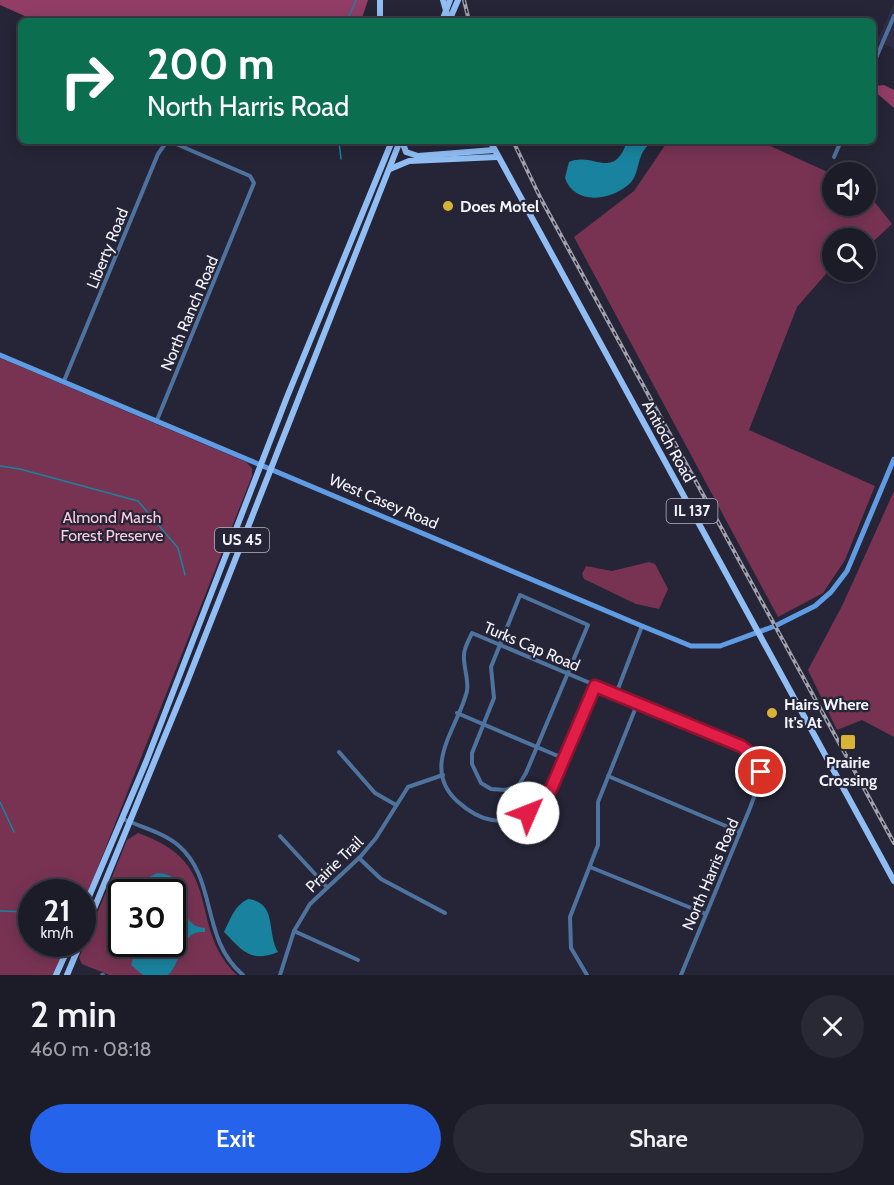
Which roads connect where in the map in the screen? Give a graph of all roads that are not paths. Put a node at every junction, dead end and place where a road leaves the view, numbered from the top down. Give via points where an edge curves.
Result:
1 (380, 0) edge
2 (443, 0) edge
3 (450, 0) edge
4 (458, 0) edge
5 (894, 16) edge
6 (380, 18) edge
7 (443, 18) edge
8 (448, 18) edge
9 (450, 18) edge
10 (876, 58) edge
11 (165, 144) edge
12 (173, 144) edge
13 (391, 144) edge
14 (400, 144) edge
15 (402, 144) edge
16 (491, 144) edge
17 (840, 144) edge
18 (186, 148) joint
19 (495, 154) junction
20 (834, 157) dead end
21 (389, 169) junction
22 (0, 355) edge
23 (64, 381) junction
24 (157, 420) junction
25 (894, 459) edge
26 (262, 464) junction
27 (270, 467) junction
28 (642, 626) junction
29 (759, 632) junction
30 (500, 645) junction
31 (568, 674) junction
32 (595, 686) junction
33 (616, 694) junction
34 (639, 702) junction
35 (457, 713) junction
36 (484, 724) junction
37 (537, 747) junction
38 (339, 752) dead end
39 (565, 759) junction
40 (443, 776) junction
41 (608, 776) junction
42 (396, 805) junction
43 (123, 819) junction
44 (131, 822) junction
45 (740, 832) junction
46 (280, 836) dead end
47 (359, 858) junction
48 (590, 867) junction
49 (96, 881) edge
50 (894, 881) edge
51 (327, 887) junction
52 (96, 905) edge
53 (445, 913) dead end
54 (706, 914) junction
55 (294, 931) junction
56 (64, 957) edge
57 (75, 957) edge
58 (358, 960) dead end
59 (56, 975) edge
60 (67, 975) edge
61 (243, 975) edge
62 (280, 975) edge
63 (587, 975) edge
64 (681, 975) edge

1 - 6 main road
2 - 8 main road, bridge
3 - 7 main road
4 - 9 main road
5 - 10 street
11 - 23 street, Liberty Road
12 - 18 street, Liberty Road
13 - 26 main road, US 45
14 - 21 main road, US 45
15 - 19 main road via 406,152 418,156
16 - 19 main road, Antioch Road / IL 137
17 - 20 street
18 - 24 street, North Ranch Road via 252,177 253,191
19 - 21 main road via 409,161
19 - 29 main road, Antioch Road / IL 137
21 - 27 main road, US 45
22 - 23 main road, West Casey Road
23 - 24 main road, West Casey Road
24 - 26 main road, West Casey Road
25 - 29 main road, West Casey Road via 840,582 815,606
26 - 27 main road, West Casey Road
26 - 43 main road, US 45
27 - 28 main road, West Casey Road
27 - 44 main road, US 45
28 - 29 main road, West Casey Road via 698,647 720,646
28 - 33 street
29 - 50 main road, Antioch Road / IL 137
30 - 31 street, Turks Cap Road
30 - 31 street via 520,595 588,625
30 - 35 street, Turks Cap Road via 472,633 464,654 467,690
30 - 36 street via 491,668 494,698
31 - 32 street, Turks Cap Road
31 - 37 street
32 - 33 street, Turks Cap Road
32 - 39 street
33 - 34 street, North Harris Road
34 - 41 street
34 - 45 street, North Harris Road via 734,742 753,755 759,764 760,782
35 - 36 street
35 - 40 street via 444,747
36 - 37 street
36 - 37 street via 472,753 472,764 481,783 491,789 518,786
37 - 39 street
38 - 42 street via 375,793
39 - 40 street via 544,800 528,813 509,819 492,820 471,812 453,798
40 - 42 street, Prairie Trail via 408,787
41 - 45 street
41 - 48 street via 598,802 599,837
42 - 47 street, Prairie Trail
43 - 44 street
43 - 49 main road, US 45
44 - 52 main road, US 45
44 - 61 street via 166,837 186,853 201,879 219,947
45 - 54 street, North Harris Road
46 - 51 street
47 - 51 street, Prairie Trail
47 - 53 street via 381,879
48 - 54 street
48 - 63 street via 568,925 574,956
51 - 55 street, Prairie Trail via 310,904
54 - 64 street, North Harris Road
55 - 58 street
55 - 62 street, Prairie Trail
56 - 59 main road
57 - 60 main road

